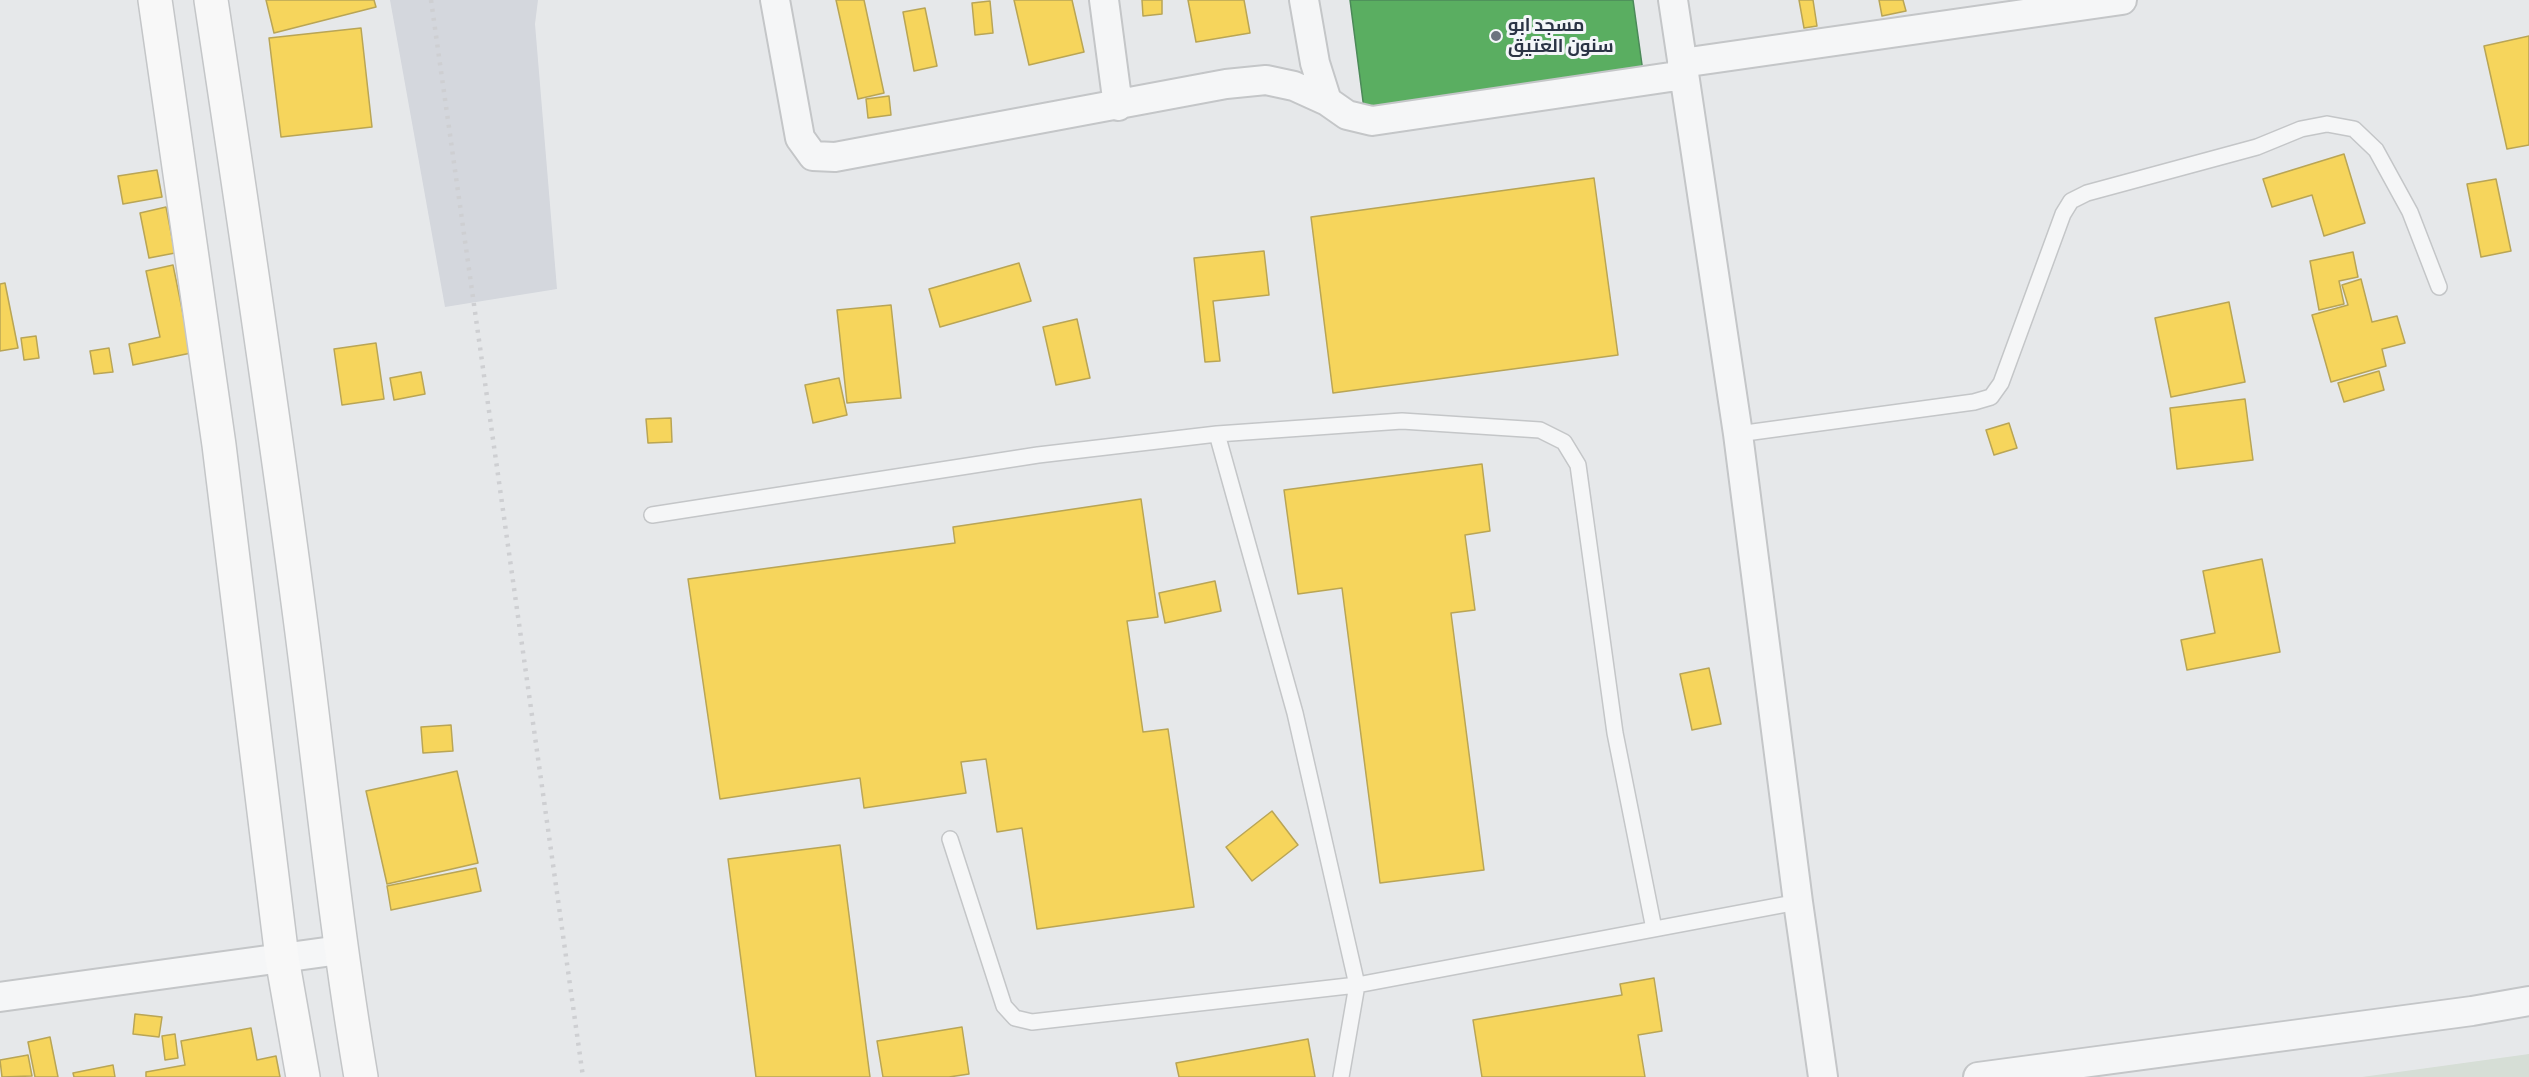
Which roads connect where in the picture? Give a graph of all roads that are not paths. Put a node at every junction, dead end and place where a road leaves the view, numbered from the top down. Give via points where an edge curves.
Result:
1 (155, 0) edge
2 (211, 0) edge
3 (775, 0) edge
4 (1104, 0) edge
5 (1304, 0) edge
6 (1673, 0) edge
7 (2122, 0) edge
8 (2079, 3) edge
9 (1683, 69) junction
10 (1327, 101) junction
11 (1118, 106) junction
12 (2439, 287) dead end
13 (1217, 434) junction
14 (1738, 434) junction
15 (652, 515) dead end
16 (950, 839) dead end
17 (1798, 902) junction
18 (1654, 929) junction
19 (339, 950) junction
20 (282, 958) junction
21 (1357, 985) junction
22 (0, 997) edge
23 (2529, 1001) edge
24 (303, 1077) edge
25 (361, 1077) edge
26 (1341, 1077) edge
27 (1823, 1077) edge
28 (1978, 1077) edge

1 - 20 main road via 219,445
2 - 19 main road via 300,618
3 - 11 street via 800,138 813,156 835,157
4 - 11 street
5 - 10 street via 1315,63
6 - 9 street
7 - 8 street
8 - 9 street
9 - 10 street via 1372,121 1347,115
9 - 14 street
10 - 11 street via 1294,86 1266,80
12 - 14 lane via 2410,212 2376,150 2354,129 2327,124 2301,129 2257,147 2087,193 2071,201 2001,383 1991,397
13 - 15 lane via 1038,455
13 - 18 lane via 1402,421 1540,430 1564,442 1578,465 1615,734
13 - 21 lane via 1295,713
14 - 17 street
16 - 21 lane via 1004,1006 1015,1018 1032,1022
17 - 18 lane
17 - 27 street
18 - 21 lane
19 - 20 street
19 - 25 main road
20 - 22 street
20 - 24 main road
21 - 26 lane
23 - 28 street

